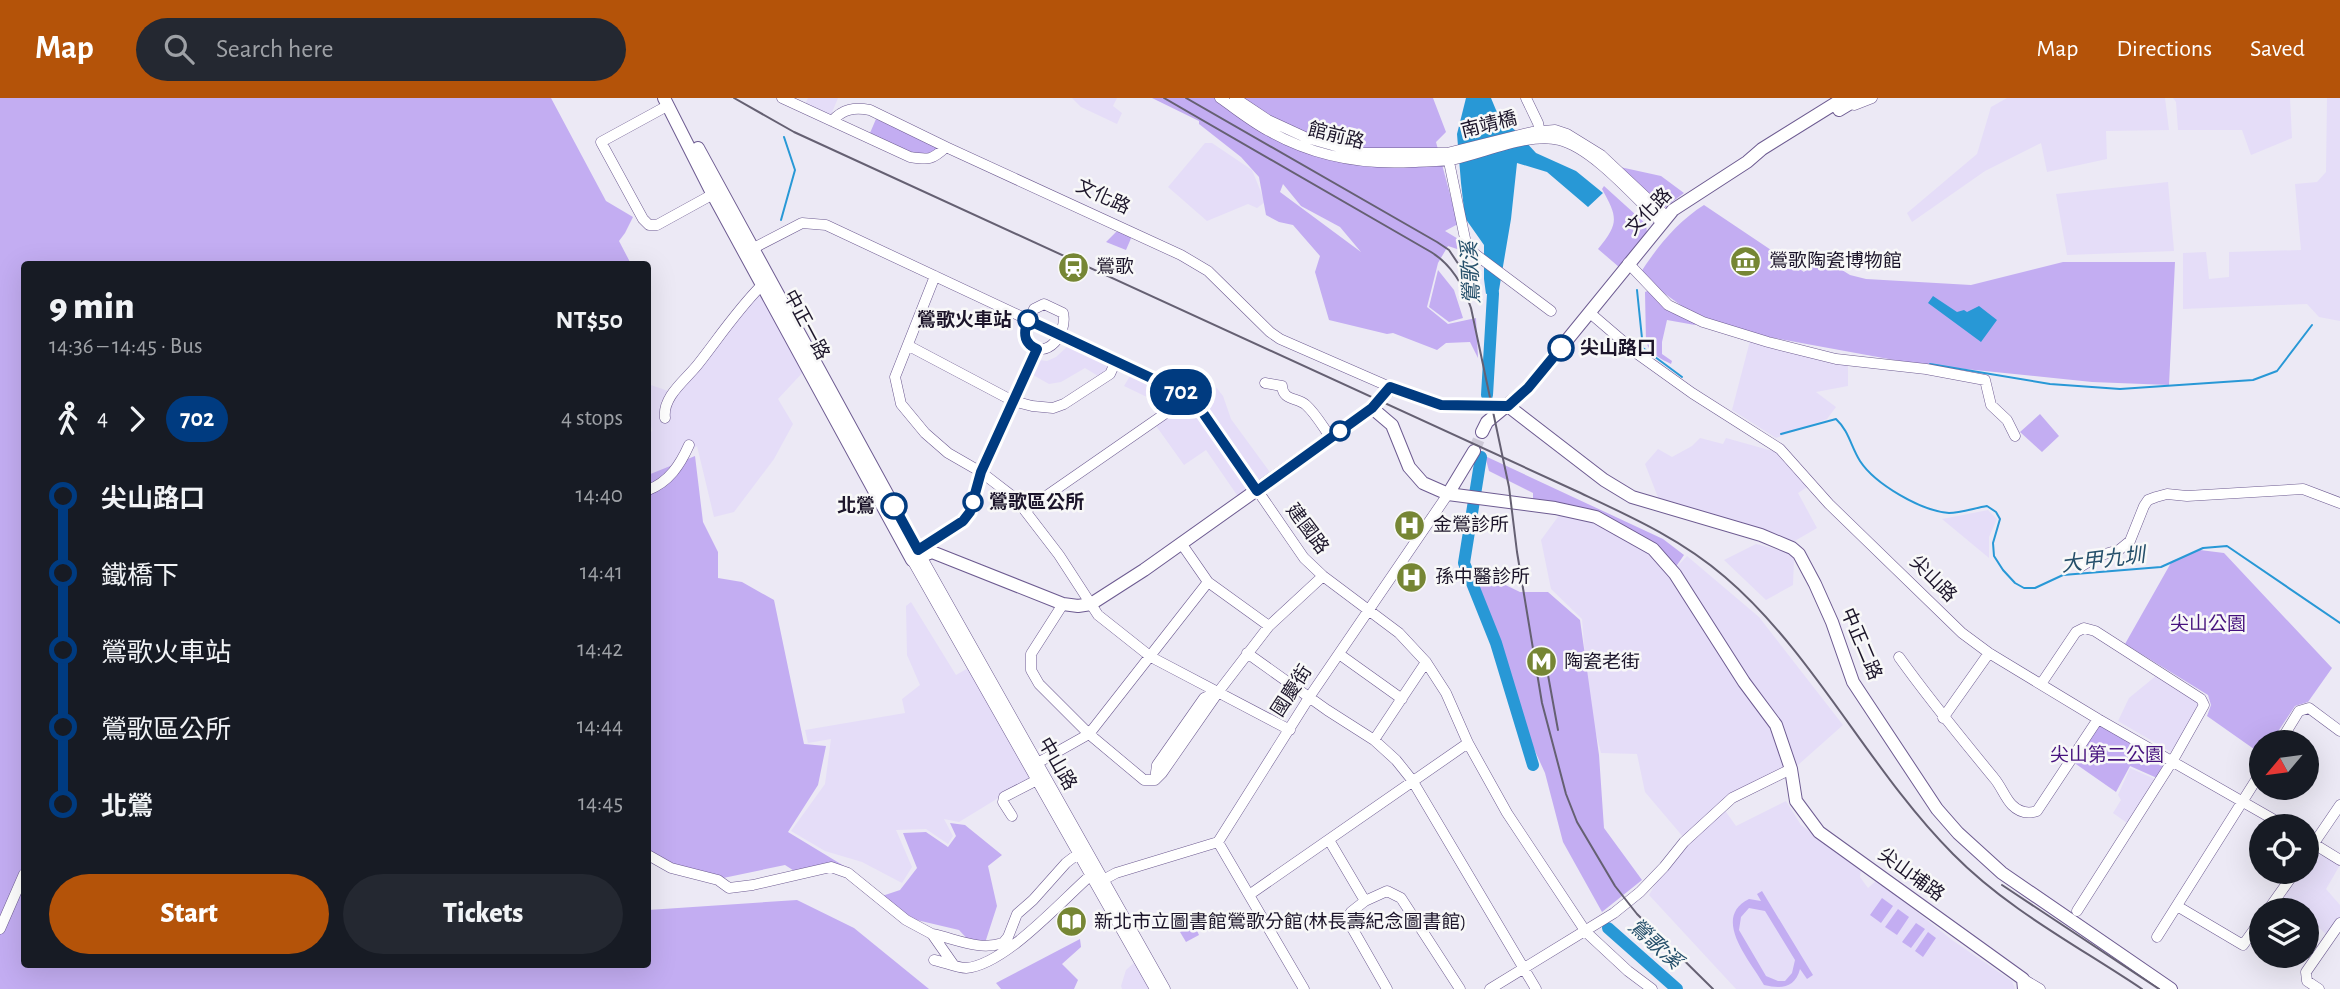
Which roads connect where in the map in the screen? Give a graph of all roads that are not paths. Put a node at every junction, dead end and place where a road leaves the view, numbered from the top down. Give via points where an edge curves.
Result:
1 (782, 98) edge
2 (1220, 98) edge
3 (1235, 98) edge
4 (1527, 98) edge
5 (1859, 98) edge
6 (1872, 98) edge
7 (668, 101) edge
8 (1839, 102) edge
9 (832, 121) junction
10 (1537, 135) junction
11 (946, 147) junction
12 (1452, 156) junction
13 (716, 193) junction
14 (1665, 220) junction
15 (748, 251) junction
16 (1628, 263) junction
17 (936, 275) junction
18 (762, 285) junction
19 (1551, 311) dead end
20 (1590, 313) junction
21 (1028, 320) junction
22 (1059, 335) junction
23 (908, 346) junction
24 (1037, 349) junction
25 (1116, 361) junction
26 (1265, 383) dead end
27 (1389, 389) joint
28 (1189, 397) junction
29 (1013, 401) junction
30 (1503, 406) junction
31 (665, 418) dead end
32 (1482, 432) tunnel mouth
33 (2015, 436) dead end
34 (1331, 438) junction
35 (689, 445) dead end
36 (1474, 451) tunnel mouth
37 (981, 472) junction
38 (651, 488) edge
39 (1257, 491) junction
40 (1455, 494) junction
41 (2340, 503) edge
42 (1026, 510) junction
43 (1181, 543) junction
44 (917, 556) junction
45 (2080, 567) dead end
46 (1323, 576) junction
47 (1208, 582) junction
48 (1063, 604) junction
49 (1091, 604) junction
50 (1370, 611) junction
51 (1269, 626) junction
52 (1247, 653) junction
53 (1989, 653) junction
54 (1339, 654) junction
55 (1151, 657) junction
56 (1899, 657) dead end
57 (1426, 662) junction
58 (2041, 684) junction
59 (1219, 691) junction
60 (1310, 696) junction
61 (1402, 699) junction
62 (1943, 718) junction
63 (2098, 719) junction
64 (1290, 730) junction
65 (2287, 730) edge
66 (2340, 731) edge
67 (1089, 734) junction
68 (1374, 740) junction
69 (1468, 743) junction
70 (2173, 760) junction
71 (1033, 766) junction
72 (1791, 769) junction
73 (1037, 780) junction
74 (1412, 780) junction
75 (2249, 791) edge
76 (2243, 801) junction
77 (2340, 805) edge
78 (2265, 814) edge
79 (1012, 816) dead end
80 (2319, 831) edge
81 (1329, 840) junction
82 (1218, 842) junction
83 (2319, 846) edge
84 (1079, 853) junction
85 (651, 857) edge
86 (2340, 860) edge
87 (1091, 875) junction
88 (1103, 880) junction
89 (21, 881) edge
90 (1249, 895) junction
91 (1365, 901) junction
92 (2177, 906) junction
93 (2077, 911) dead end
94 (2340, 923) edge
95 (0, 929) edge
96 (1586, 932) junction
97 (932, 934) junction
98 (2157, 937) dead end
99 (2249, 937) edge
100 (934, 960) dead end
101 (953, 964) junction
102 (1524, 969) junction
103 (2024, 984) edge
104 (1156, 989) edge
105 (1165, 989) edge
106 (1304, 989) edge
107 (1387, 989) edge
108 (1460, 989) edge
109 (1490, 989) edge
110 (1536, 989) edge
111 (1652, 989) edge
112 (2040, 989) edge
113 (2171, 989) edge
114 (2319, 989) edge

1 - 9 street
2 - 12 street, 館前路 via 1267,131 1323,154 1379,163
3 - 12 street, 館前路 via 1268,120 1343,150
4 - 10 street
5 - 8 main road
6 - 8 street, 文化路
7 - 13 main road, 中正一路
7 - 13 street via 601,142 649,225
8 - 14 main road, 文化路 via 1767,154 1689,198
9 - 11 street via 910,157 928,160
9 - 11 street, 文化路 via 846,110 870,110
10 - 12 street, 南靖橋
10 - 14 street via 1555,130 1585,144
11 - 27 street, 文化路 via 1197,263 1270,332
12 - 19 street via 1467,248
13 - 15 main road, 中正一路
14 - 16 main road, 文化路
15 - 17 street, 建國路 via 802,223 814,222
15 - 18 main road, 中正一路
15 - 44 main road, 中正一路
16 - 20 main road, 文化路
16 - 33 street via 1668,304 1703,323 1836,359 1985,380 1992,405
17 - 21 street, 建國路
17 - 23 street
18 - 31 street via 676,388
18 - 44 main road, 中正一路
20 - 30 main road, 文化路 via 1528,388
20 - 53 street, 尖山路 via 1692,393 1780,449 1829,504 1962,633
21 - 22 street, 建國路
21 - 22 street via 1039,305 1053,307 1063,313
21 - 24 street via 1024,337
22 - 24 street via 1048,348
22 - 25 street, 建國路
23 - 29 street
23 - 37 street via 895,377 901,404 948,453
24 - 29 street
25 - 28 street, 建國路
25 - 29 street via 1110,374 1064,404 1053,408
26 - 34 street via 1282,386 1288,398 1305,403
27 - 30 main road, 文化路 via 1441,405
28 - 39 street, 建國路
28 - 42 street
29 - 37 street
30 - 32 main road
30 - 113 main road, 中正二路 via 1632,497 1761,535 1799,554 1853,682 1937,809 2002,873
34 - 39 main road
34 - 40 main road via 1372,408 1392,425 1409,467 1423,483
35 - 38 street via 667,480
36 - 40 main road, 國慶街
37 - 42 street
37 - 44 street via 970,512
39 - 43 main road
39 - 46 street, 建國路 via 1304,558
40 - 50 street, 國慶街
40 - 72 main road, 尖山埔路 via 1596,517 1653,549 1675,574 1776,725
41 - 45 street via 2303,489 2167,494 2148,500 2130,541
42 - 49 street
43 - 47 street
43 - 49 main road
44 - 48 main road via 932,551
44 - 71 street, 中山路
46 - 50 street, 建國路
46 - 51 street
47 - 51 street
47 - 55 street
48 - 49 main road
48 - 67 street via 1031,654 1031,670
49 - 55 street via 1098,615
50 - 54 street, 國慶街
50 - 57 street, 建國路
51 - 52 street
52 - 59 street
52 - 60 street
53 - 58 street, 尖山路
53 - 62 street
54 - 60 street, 國慶街
54 - 61 street
55 - 59 street
55 - 67 street
56 - 62 street
57 - 61 street
57 - 69 street, 建國路
58 - 63 street, 尖山路
58 - 70 street via 2076,632 2084,628 2095,631 2201,699 2204,705
59 - 64 street
59 - 67 street via 1154,780 1144,780
60 - 64 street, 國慶街
60 - 68 street
61 - 68 street
62 - 63 street via 2013,806 2030,814 2037,811
63 - 70 street, 尖山路
64 - 82 street, 國慶街
65 - 66 street via 2299,711 2309,708
67 - 71 street
68 - 74 street
69 - 74 street
69 - 96 street, 建國路 via 1507,813
70 - 76 street, 尖山路
70 - 93 street
71 - 73 street, 中山路
71 - 88 street, 中山路
72 - 96 street via 1732,798 1684,842 1640,892
72 - 103 main road, 尖山埔路 via 1796,801 1819,832
73 - 79 street via 1004,797
73 - 84 street, 中山路
74 - 81 street
74 - 102 street
75 - 76 street
76 - 78 street, 尖山路
76 - 92 street
77 - 80 street
81 - 90 street
81 - 91 street
82 - 88 street
82 - 90 street
83 - 86 street
84 - 87 street, 中山路
84 - 97 street via 1017,914 1003,943 976,947
85 - 97 street via 729,888 831,867 848,873 906,920
87 - 88 street
87 - 101 street via 1014,946 985,963 964,968
87 - 104 street, 中山路
88 - 105 street, 中山路
89 - 95 street
90 - 106 street
91 - 107 street via 1347,919
91 - 108 street via 1387,891 1401,898
92 - 98 street
92 - 99 street via 2243,945
94 - 114 street via 2306,972 2307,982
96 - 102 street
96 - 111 street, 建國路
97 - 101 street
100 - 101 street
102 - 109 street
102 - 110 street
103 - 112 street, 尖山埔路

